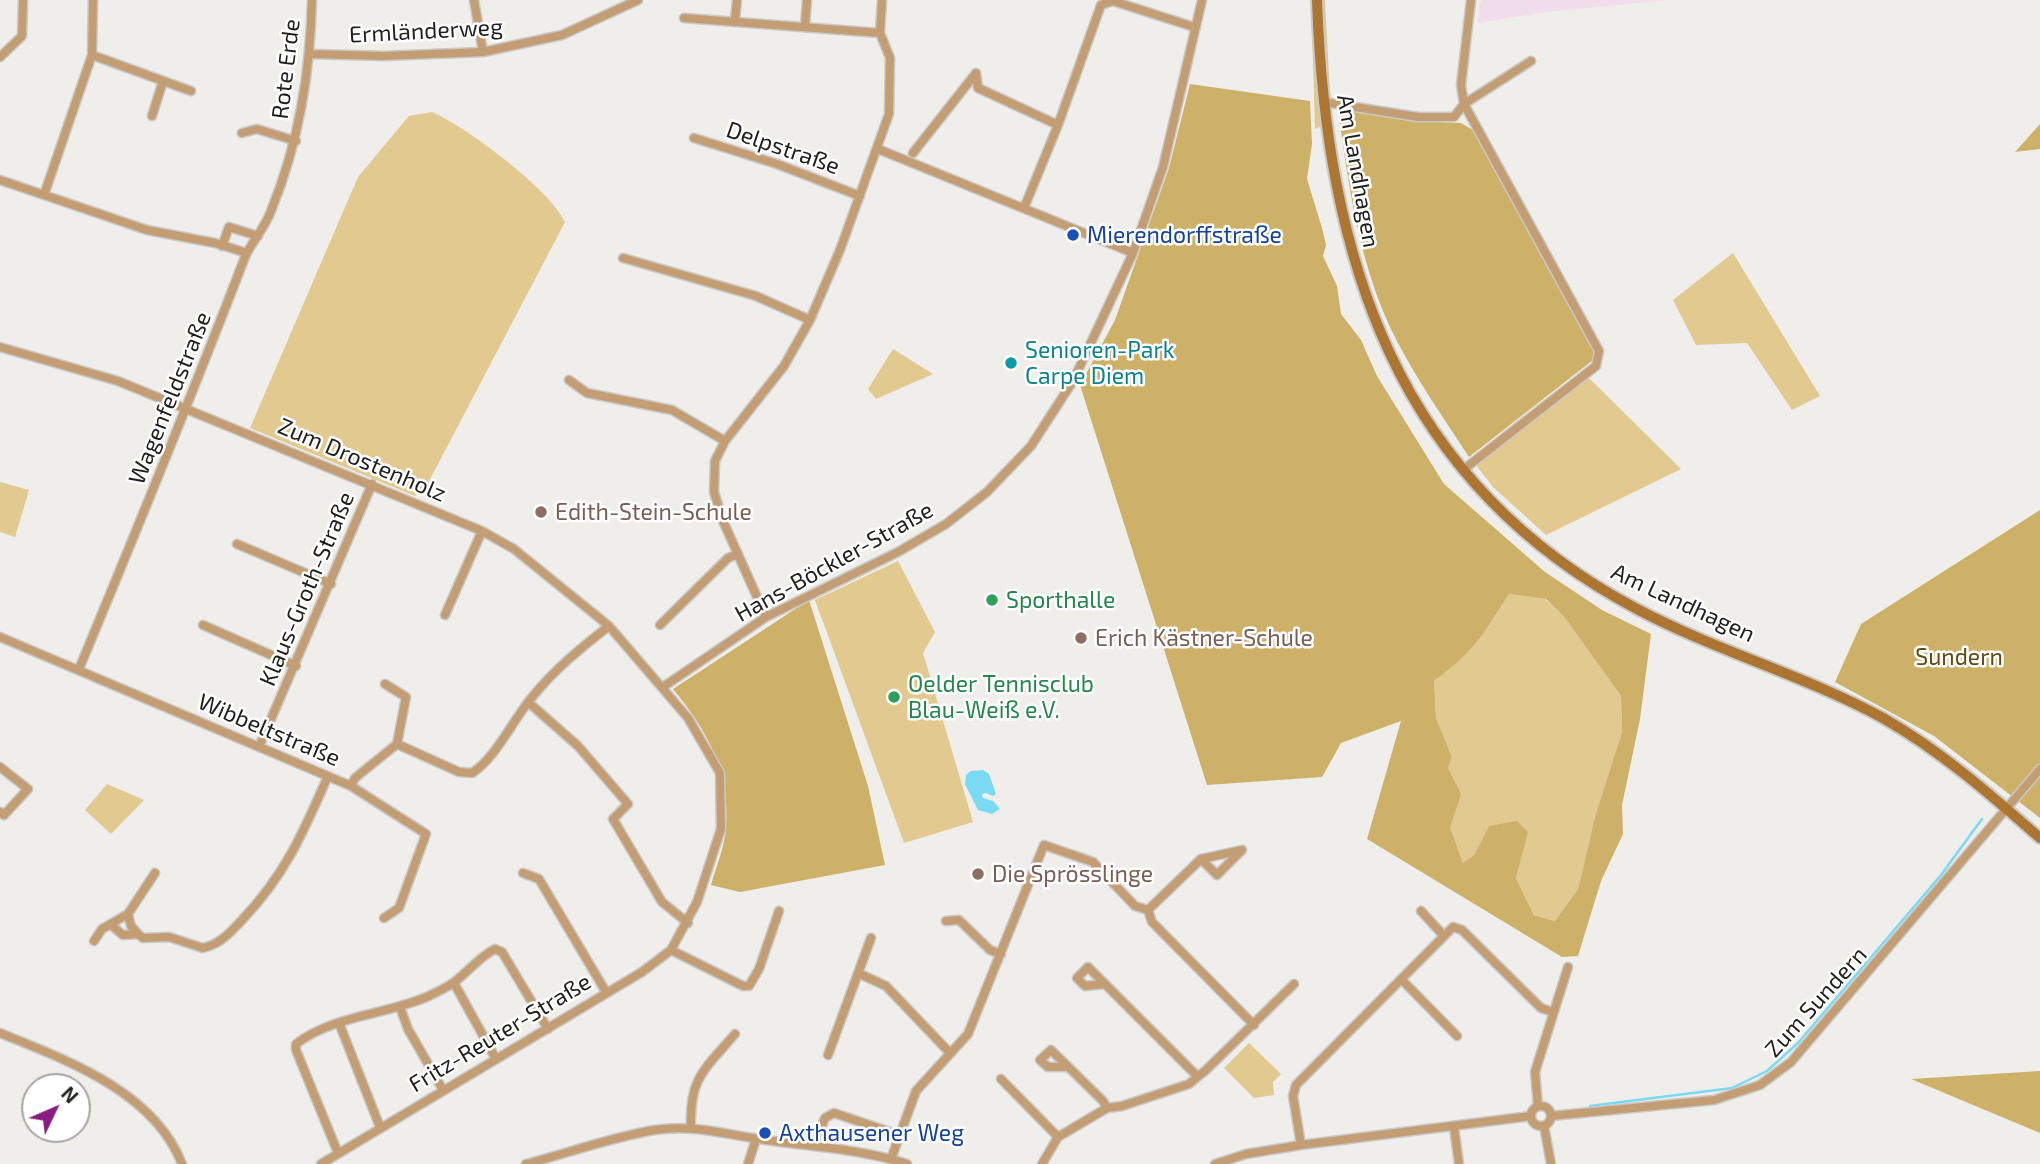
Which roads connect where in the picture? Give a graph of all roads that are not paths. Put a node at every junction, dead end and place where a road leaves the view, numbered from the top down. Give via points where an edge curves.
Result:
1 (23, 0) edge
2 (93, 0) edge
3 (312, 0) edge
4 (474, 0) edge
5 (638, 0) edge
6 (737, 0) edge
7 (807, 0) edge
8 (883, 0) edge
9 (1202, 0) edge
10 (1317, 0) edge
11 (1471, 0) edge
12 (684, 18) dead end
13 (736, 20) junction
14 (805, 26) junction
15 (1194, 27) junction
16 (880, 33) junction
17 (483, 52) junction
18 (311, 54) junction
19 (92, 55) junction
20 (0, 57) edge
21 (1531, 61) dead end
22 (163, 81) junction
23 (191, 91) dead end
24 (1323, 102) junction
25 (1464, 104) junction
26 (152, 116) dead end
27 (1058, 125) junction
28 (242, 133) dead end
29 (694, 138) dead end
30 (296, 141) junction
31 (878, 149) junction
32 (913, 153) dead end
33 (0, 180) edge
34 (44, 195) junction
35 (860, 196) junction
36 (1024, 208) junction
37 (258, 236) junction
38 (222, 246) junction
39 (247, 253) junction
40 (1133, 253) junction
41 (623, 258) dead end
42 (810, 320) junction
43 (0, 347) edge
44 (569, 380) dead end
45 (187, 410) junction
46 (725, 441) junction
47 (1463, 470) junction
48 (372, 484) junction
49 (482, 531) junction
50 (237, 544) dead end
51 (737, 554) junction
52 (331, 584) junction
53 (445, 615) dead end
54 (766, 617) junction
55 (203, 625) dead end
56 (660, 625) dead end
57 (609, 626) junction
58 (0, 637) edge
59 (296, 666) junction
60 (79, 669) junction
61 (385, 684) dead end
62 (663, 687) junction
63 (528, 702) junction
64 (397, 744) junction
65 (259, 747) junction
66 (0, 767) edge
67 (2040, 769) edge
68 (328, 776) junction
69 (351, 786) junction
70 (2007, 809) junction
71 (0, 812) edge
72 (2040, 838) edge
73 (1201, 859) junction
74 (155, 873) dead end
75 (523, 873) dead end
76 (1148, 910) junction
77 (779, 911) dead end
78 (1421, 911) dead end
79 (128, 914) junction
80 (384, 918) dead end
81 (946, 921) dead end
82 (688, 923) junction
83 (111, 925) junction
84 (138, 934) junction
85 (1444, 936) junction
86 (871, 938) dead end
87 (94, 941) dead end
88 (671, 950) junction
89 (1000, 954) junction
90 (1568, 967) dead end
91 (858, 973) junction
92 (1401, 979) junction
93 (454, 983) junction
94 (1105, 984) dead end
95 (1294, 984) dead end
96 (606, 992) junction
97 (400, 1007) junction
98 (1553, 1012) junction
99 (339, 1023) junction
100 (1254, 1026) junction
101 (548, 1029) junction
102 (0, 1032) edge
103 (735, 1034) dead end
104 (1457, 1036) dead end
105 (950, 1053) junction
106 (828, 1055) dead end
107 (496, 1059) junction
108 (1068, 1067) dead end
109 (1196, 1075) junction
110 (1001, 1079) dead end
111 (443, 1090) junction
112 (1538, 1106) junction
113 (1107, 1108) junction
114 (1531, 1116) junction
115 (1551, 1116) junction
116 (1454, 1126) junction
117 (1544, 1126) junction
118 (380, 1127) junction
119 (691, 1127) junction
120 (899, 1135) junction
121 (1058, 1137) junction
122 (756, 1139) junction
123 (1301, 1145) junction
124 (814, 1146) junction
125 (338, 1153) junction
126 (891, 1159) junction
127 (551, 1161) edge
128 (183, 1164) edge
129 (321, 1164) edge
130 (526, 1164) edge
131 (748, 1164) edge
132 (907, 1164) edge
133 (1042, 1164) edge
134 (1215, 1164) edge
135 (1459, 1164) edge
136 (1551, 1164) edge

1 - 20 street via 22,36
2 - 19 street
3 - 18 street, Rote Erde
4 - 17 street
5 - 17 street, Ermländerweg via 562,35
6 - 13 street
7 - 14 street
8 - 16 street
9 - 15 street, Hans-Böckler-Straße
10 - 24 street, Am Landhagen
11 - 25 street via 1461,85
12 - 13 street
13 - 14 street
14 - 16 street
15 - 27 street via 1113,1 1101,5
15 - 40 street, Hans-Böckler-Straße via 1163,167
16 - 31 street via 891,58 889,114
17 - 18 street, Ermländerweg
18 - 30 street, Rote Erde
19 - 22 street
19 - 34 street
21 - 25 street
22 - 23 street
22 - 26 street
24 - 25 street via 1418,117 1454,117
24 - 47 street, Am Landhagen via 1360,282 1414,403
25 - 47 street via 1599,351 1595,366
27 - 32 street via 991,97 978,88 976,73
27 - 36 street
28 - 30 street via 257,129
29 - 35 street, Delpstraße
30 - 37 street, Wagenfeldstraße
31 - 35 street
31 - 36 street
33 - 34 street
34 - 38 street via 147,230
35 - 42 street
36 - 40 street
37 - 38 street via 229,227
37 - 39 street, Wagenfeldstraße
38 - 39 street
39 - 45 street, Wagenfeldstraße
40 - 54 street, Hans-Böckler-Straße via 1054,415 992,487 946,524 902,550
41 - 42 street via 756,296
42 - 46 street via 784,366
43 - 45 street, Zum Drostenholz via 93,372
44 - 46 street via 587,393 672,410
45 - 48 street, Zum Drostenholz
45 - 60 street, Wagenfeldstraße
46 - 51 street via 715,461 715,492
47 - 70 street, Am Landhagen via 1524,533 1598,587 1677,628 1808,681 1884,719 1961,771
48 - 49 street, Zum Drostenholz
48 - 52 street, Klaus-Groth-Straße
49 - 53 street
49 - 57 street, Zum Drostenholz via 524,556
50 - 52 street
51 - 54 street
51 - 56 street
52 - 59 street, Klaus-Groth-Straße
54 - 62 street, Hans-Böckler-Straße
55 - 59 street
57 - 62 street, Zum Drostenholz
57 - 63 street via 560,666
58 - 60 street, Wibbeltstraße
59 - 65 street, Klaus-Groth-Straße
60 - 65 street, Wibbeltstraße
61 - 64 street via 406,697
62 - 82 street, Fritz-Reuter-Straße via 688,718 720,773 722,829
63 - 64 street via 486,761 472,772 459,772
63 - 82 street via 578,746 628,804 613,819 662,902
64 - 69 street
65 - 68 street, Wibbeltstraße
66 - 71 street via 28,789 4,815
67 - 70 street, Zum Sundern
68 - 69 street, Wibbeltstraße
68 - 84 street via 297,846 271,890 225,938 203,948 169,937
69 - 80 street, Wibbeltstraße via 426,834 399,908
70 - 72 street, Am Landhagen
70 - 115 street, Zum Sundern via 1876,966 1777,1075 1738,1095 1714,1100
73 - 73 street via 1215,856 1242,850 1217,875
73 - 76 street
74 - 79 street
75 - 96 street via 539,879
76 - 89 street via 1135,906 1093,862 1044,845
76 - 100 street via 1152,922
77 - 88 street via 749,986
78 - 85 street
79 - 83 street
79 - 84 street
81 - 89 street via 959,920
82 - 88 street, Fritz-Reuter-Straße
83 - 84 street via 123,935
83 - 87 street
85 - 92 street
85 - 98 street via 1454,927 1462,930 1541,1008
86 - 91 street
88 - 96 street, Fritz-Reuter-Straße
89 - 105 street via 968,1034
90 - 98 street
91 - 105 street via 886,986
91 - 106 street
92 - 104 street
92 - 123 street via 1296,1085 1293,1096
93 - 97 street
93 - 101 street via 498,950
93 - 107 street
94 - 109 street
95 - 100 street
96 - 101 street, Fritz-Reuter-Straße
97 - 99 street
97 - 111 street
98 - 112 street via 1535,1072
99 - 118 street
99 - 125 street via 296,1044
100 - 109 street
101 - 107 street, Fritz-Reuter-Straße
102 - 128 street via 64,1059 116,1088 162,1130
103 - 119 street via 696,1082 690,1104
105 - 120 street via 916,1091
107 - 111 street, Fritz-Reuter-Straße
108 - 113 street
109 - 113 street via 1189,1084
110 - 121 street
111 - 118 street, Fritz-Reuter-Straße
112 - 114 street
112 - 115 street via 1549,1110
113 - 121 street
114 - 116 street
114 - 117 street via 1533,1122
115 - 117 street
116 - 123 street
116 - 135 street
117 - 136 street
118 - 125 street, Fritz-Reuter-Straße
119 - 122 street
119 - 127 street via 613,1139
120 - 124 street via 834,1113 825,1118
120 - 126 street
121 - 133 street
122 - 124 street
122 - 131 street
123 - 134 street
124 - 126 street
125 - 129 street, Fritz-Reuter-Straße
126 - 132 street
127 - 130 street

